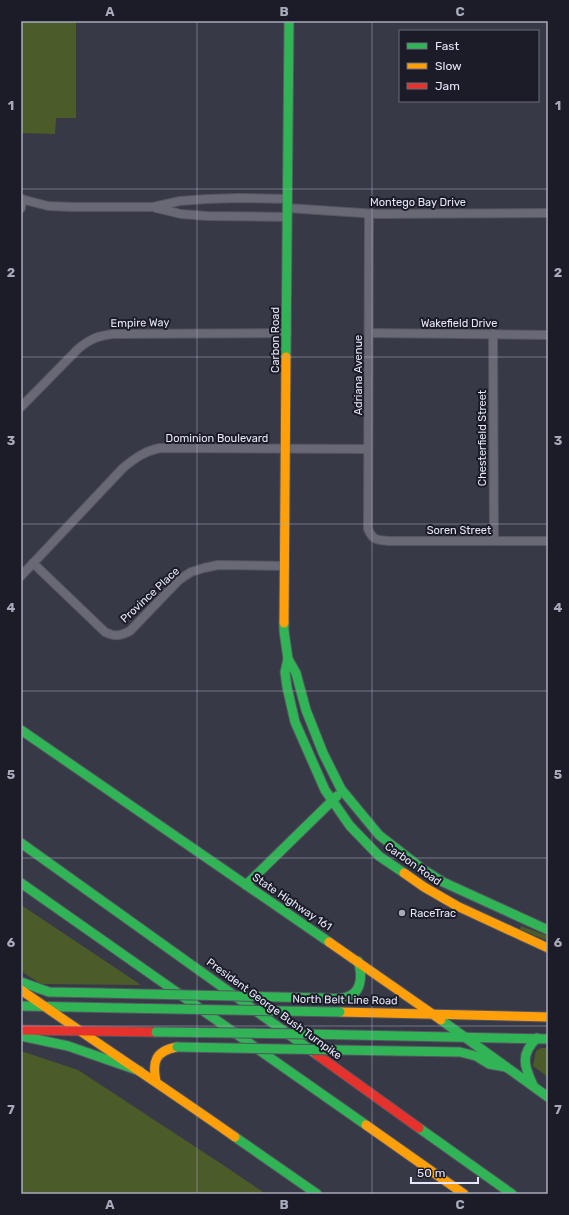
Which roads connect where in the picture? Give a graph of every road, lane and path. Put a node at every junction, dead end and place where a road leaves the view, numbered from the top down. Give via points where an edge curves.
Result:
1 (289, 21) edge
2 (21, 202) edge
3 (153, 207) junction
4 (287, 208) junction
5 (548, 213) edge
6 (369, 214) junction
7 (287, 333) junction
8 (369, 333) junction
9 (493, 334) junction
10 (548, 334) edge
11 (21, 407) edge
12 (286, 449) junction
13 (368, 449) junction
14 (372, 537) joint
15 (494, 541) junction
16 (548, 541) edge
17 (33, 563) junction
18 (285, 566) junction
19 (21, 576) edge
20 (288, 659) junction
21 (21, 730) edge
22 (342, 791) junction
23 (332, 800) junction
24 (21, 843) edge
25 (21, 882) edge
26 (246, 885) junction
27 (464, 892) junction
28 (458, 906) junction
29 (548, 930) edge
30 (548, 948) edge
31 (358, 961) junction
32 (21, 982) edge
33 (21, 990) edge
34 (21, 1006) edge
35 (44, 1007) junction
36 (432, 1014) junction
37 (548, 1017) edge
38 (21, 1030) edge
39 (79, 1031) junction
40 (21, 1036) edge
41 (465, 1036) junction
42 (536, 1038) junction
43 (548, 1039) edge
44 (508, 1068) junction
45 (140, 1071) junction
46 (156, 1082) junction
47 (533, 1085) junction
48 (548, 1097) edge
49 (317, 1194) edge
50 (464, 1194) edge
51 (512, 1194) edge

1 - 4 main road, Carbon Road
2 - 3 street, Montego Bay Drive via 48,206
3 - 4 street, Montego Bay Drive via 181,214 207,216
3 - 4 street, Montego Bay Drive via 180,201 239,198
4 - 6 street, Montego Bay Drive
4 - 7 main road, Carbon Road
5 - 6 street, Montego Bay Drive
6 - 8 street, Adriana Avenue
7 - 11 street, Empire Way via 99,336 78,349
7 - 12 main road, Carbon Road
8 - 9 street, Wakefield Drive
8 - 13 street, Adriana Avenue
9 - 10 street, Wakefield Drive
9 - 15 street, Chesterfield Street
12 - 13 street, Dominion Boulevard
12 - 17 street, Dominion Boulevard via 160,448 142,454 124,468
12 - 18 main road, Carbon Road
13 - 14 street, Adriana Avenue via 368,529
14 - 15 street, Soren Street via 390,542
15 - 16 street, Soren Street
17 - 18 street, Province Place via 112,636 130,631 179,580 191,572 218,565
17 - 19 street, Dominion Boulevard
18 - 20 main road, Carbon Road via 284,631
20 - 22 main road, Carbon Road via 296,673 306,710 323,753
20 - 23 main road, Carbon Road via 285,672 295,722 325,790
21 - 26 main road, State Highway 161
22 - 23 main road
22 - 27 main road, Carbon Road via 379,835 437,878
23 - 26 main road
23 - 28 main road, Carbon Road via 350,826 379,856 424,887
24 - 51 main road, President George Bush Turnpike
25 - 50 main road
26 - 31 main road, State Highway 161
27 - 28 main road
27 - 29 main road, Carbon Road
28 - 30 main road, Carbon Road
31 - 32 main road, bridge via 361,969 360,985 354,993 342,998 49,992
31 - 36 main road, State Highway 161
33 - 35 main road
34 - 35 main road, North Belt Line Road
35 - 36 main road, North Belt Line Road, bridge
35 - 39 main road
36 - 37 main road, North Belt Line Road
36 - 41 main road, State Highway 161
38 - 39 main road
39 - 41 main road, bridge
39 - 45 main road
40 - 45 main road via 68,1046
41 - 42 main road
41 - 44 main road, State Highway 161
42 - 43 main road
42 - 47 main road via 529,1045 524,1057
44 - 46 main road, bridge via 489,1064 476,1056 460,1052 177,1047 167,1049 156,1058
44 - 47 main road, State Highway 161
45 - 46 main road
46 - 49 main road
47 - 48 main road, State Highway 161

